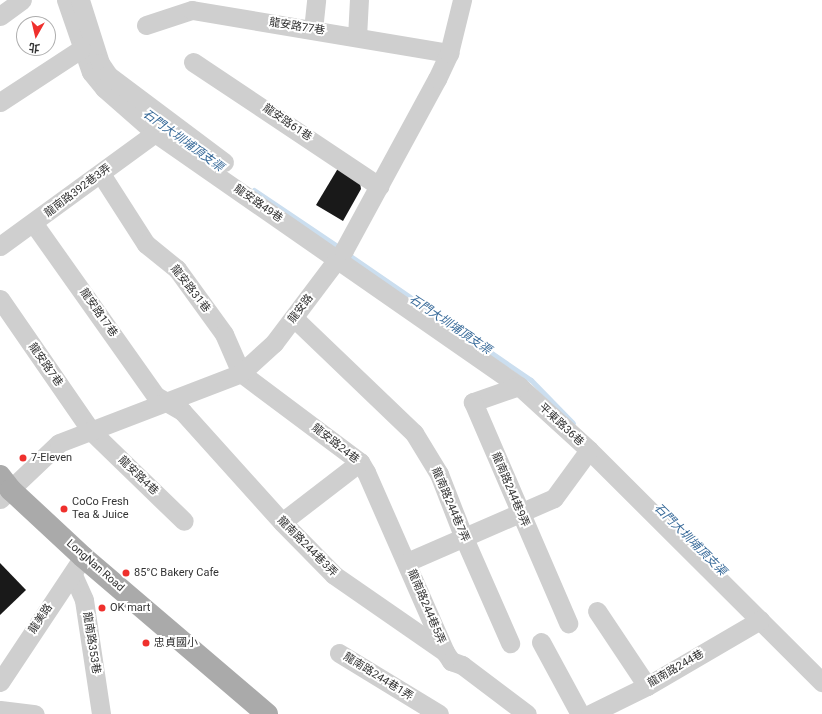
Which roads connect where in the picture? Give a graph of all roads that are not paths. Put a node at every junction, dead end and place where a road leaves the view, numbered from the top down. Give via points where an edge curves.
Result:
1 (22, 0) edge
2 (66, 0) edge
3 (80, 0) edge
4 (316, 0) edge
5 (359, 0) edge
6 (462, 0) edge
7 (0, 16) edge
8 (146, 25) dead end
9 (313, 30) junction
10 (357, 37) junction
11 (81, 49) junction
12 (449, 53) junction
13 (193, 62) dead end
14 (0, 102) edge
15 (155, 133) junction
16 (224, 162) dead end
17 (101, 174) junction
18 (379, 186) junction
19 (34, 224) junction
20 (0, 246) edge
21 (341, 256) junction
22 (0, 299) edge
23 (294, 319) junction
24 (241, 373) junction
25 (519, 386) junction
26 (163, 401) junction
27 (91, 431) junction
28 (589, 450) junction
29 (360, 462) junction
30 (4, 488) edge
31 (519, 512) junction
32 (184, 521) dead end
33 (282, 522) junction
34 (464, 538) junction
35 (407, 562) junction
36 (78, 566) junction
37 (597, 611) dead end
38 (760, 620) junction
39 (568, 623) dead end
40 (541, 642) dead end
41 (510, 643) dead end
42 (445, 652) junction
43 (339, 653) dead end
44 (0, 682) edge
45 (822, 682) edge
46 (647, 686) junction
47 (0, 710) edge
48 (35, 714) edge
49 (101, 714) edge
50 (267, 714) edge
51 (438, 714) edge
52 (527, 714) edge
53 (580, 714) edge
54 (590, 714) edge

1 - 7 street
2 - 11 street, 龍安路49巷
3 - 16 street via 100,63 108,76
4 - 9 street
5 - 10 street
6 - 12 street, 龍安路
8 - 9 street, 龍安路77巷 via 192,10
9 - 10 street, 龍安路77巷
10 - 12 street, 龍安路77巷
11 - 14 street
11 - 15 street, 龍安路49巷 via 91,72 104,88
12 - 18 street, 龍安路
13 - 18 street, 龍安路61巷
15 - 17 street, 龍南路392巷3弄
15 - 21 street, 龍安路49巷
17 - 19 street, 龍南路392巷3弄
17 - 24 street, 龍安路31巷 via 146,244 177,269 224,334
18 - 21 street, 龍安路
19 - 20 street, 龍南路392巷3弄
19 - 26 street, 龍安路17巷 via 156,396
21 - 23 street, 龍安路
21 - 25 street, 平東路36巷
22 - 27 street, 龍安路7巷
23 - 24 street, 龍安路 via 274,343
23 - 34 street, 龍南路244巷7弄 via 414,434 439,474
24 - 26 street, 龍安路
24 - 29 street, 龍安路24巷
25 - 28 street, 平東路36巷
25 - 31 street, 龍南路244巷9弄 via 473,402
26 - 27 street, 龍安路
26 - 33 street, 龍南路244巷3弄 via 182,411
27 - 30 street, 龍安路 via 59,443
27 - 32 street, 龍安路4巷
28 - 31 street via 554,498
28 - 38 street, 平東路36巷
29 - 33 street
29 - 35 street, 龍安路24巷
30 - 36 main road, LongNan Road
31 - 34 street
31 - 39 street, 龍南路244巷9弄
33 - 42 street, 龍南路244巷3弄 via 334,575
34 - 35 street
34 - 41 street, 龍南路244巷7弄
35 - 42 street, 龍南路244巷5弄
36 - 44 street, 龍美路
36 - 49 street, 龍南路353巷
36 - 50 main road, LongNan Road
37 - 46 street
38 - 45 street, 平東路36巷
38 - 46 street, 龍南路244巷
40 - 53 street
42 - 52 street, 龍南路244巷3弄 via 451,661 462,665
43 - 51 street, 龍南路244巷1弄
46 - 54 street, 龍南路244巷
47 - 48 street

